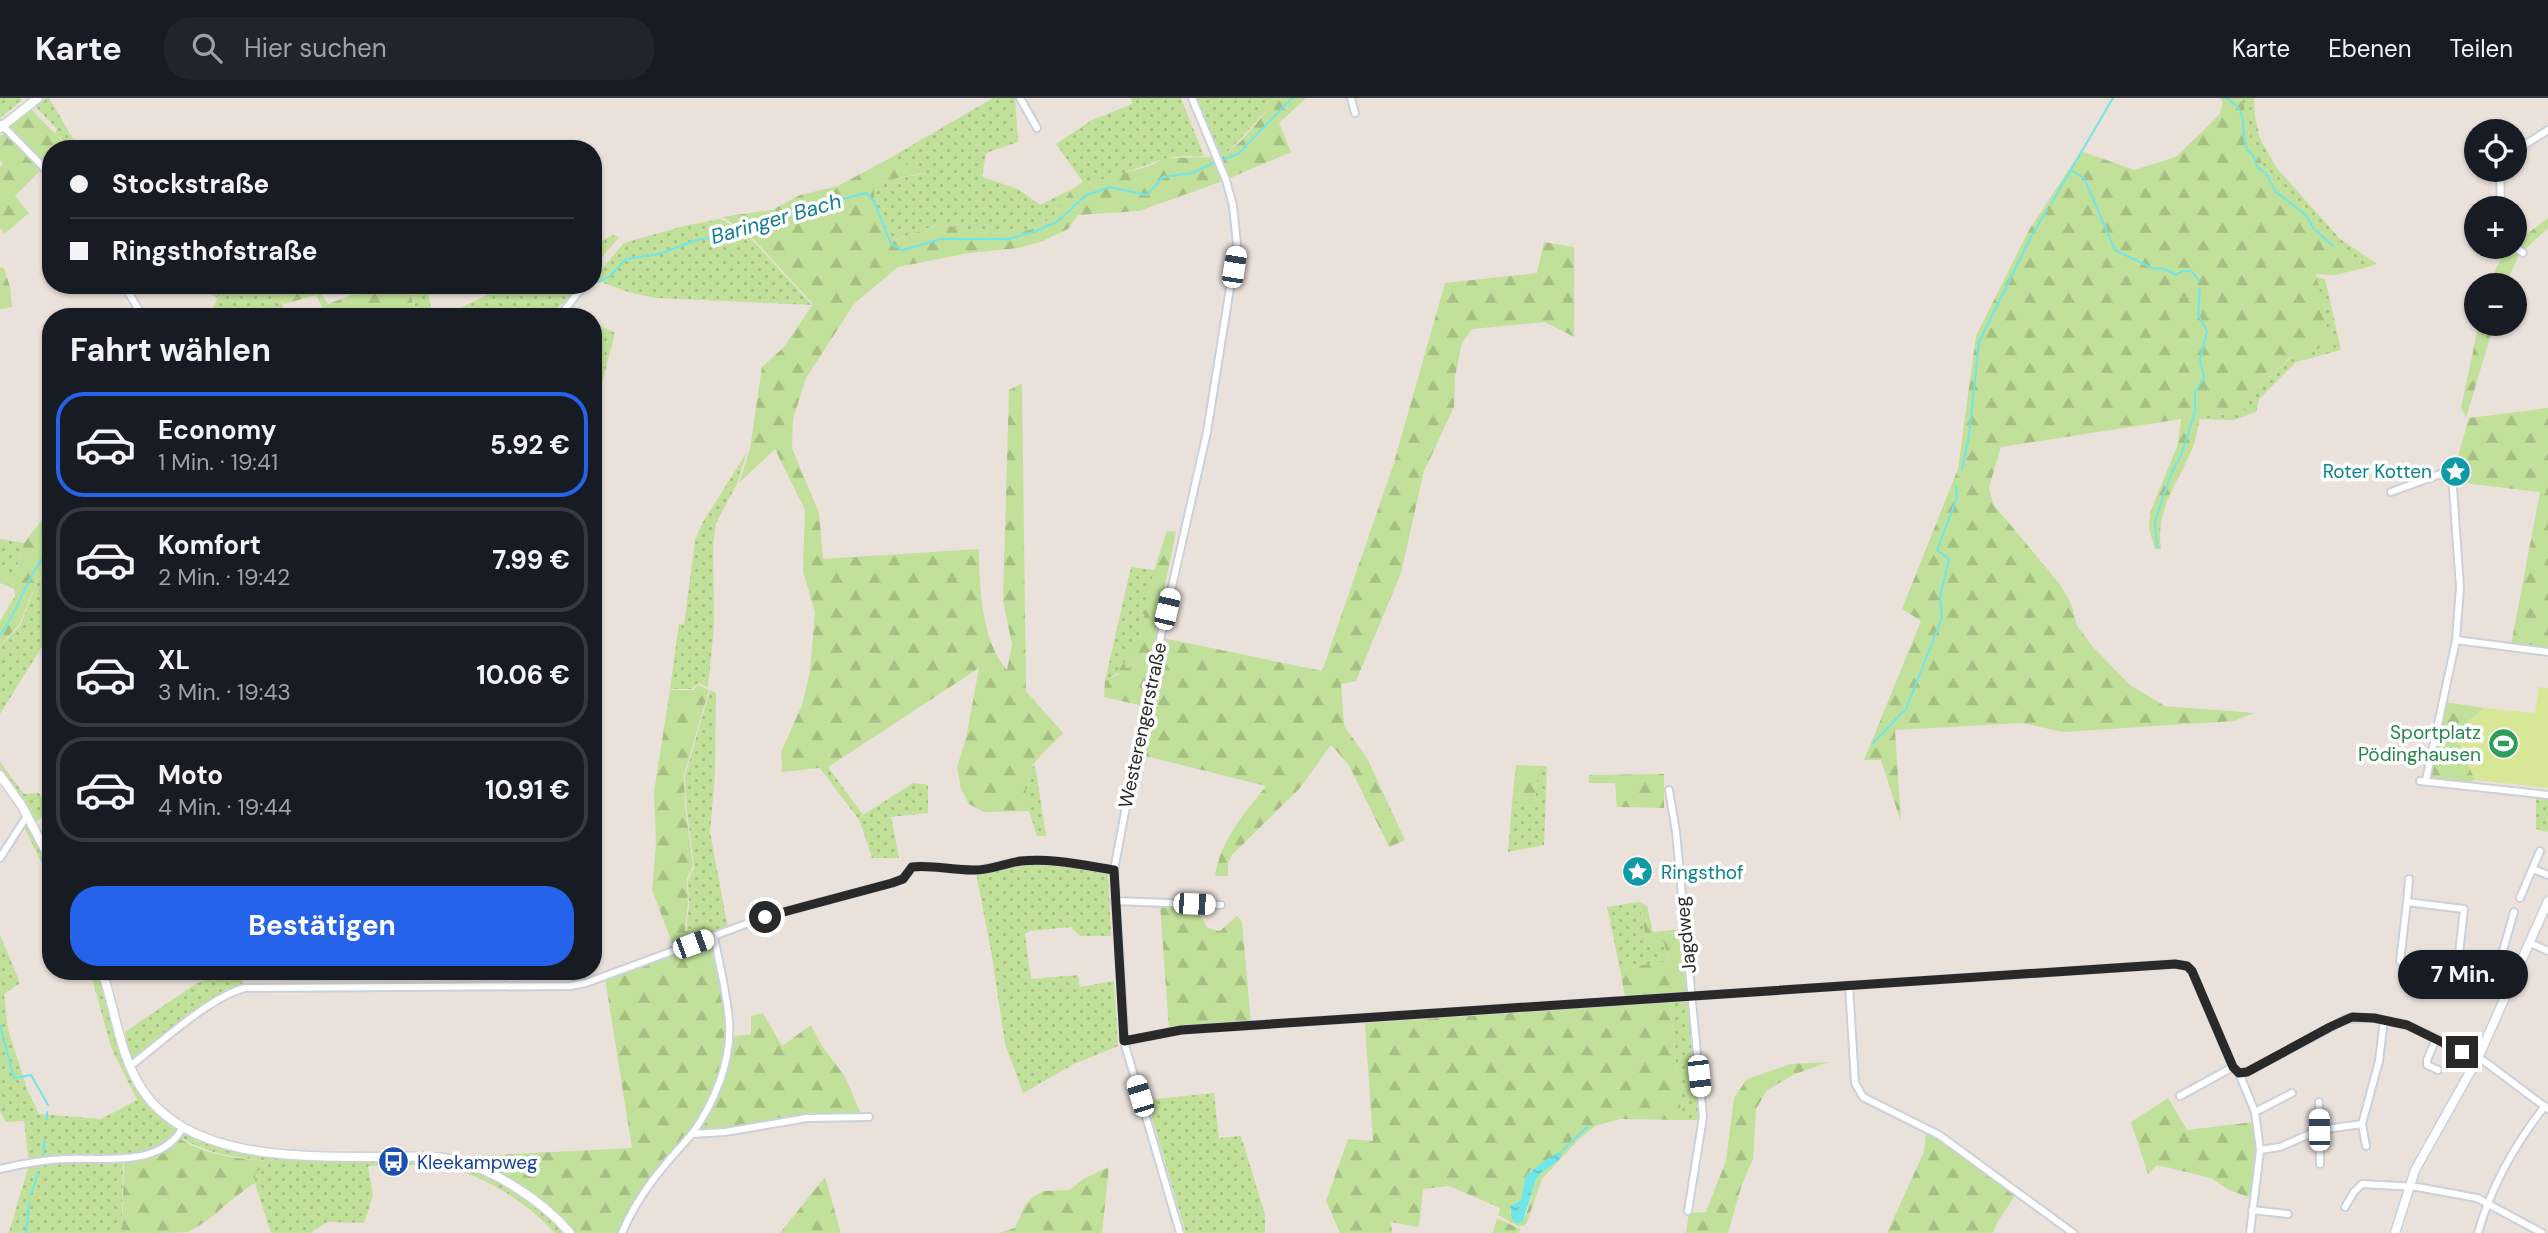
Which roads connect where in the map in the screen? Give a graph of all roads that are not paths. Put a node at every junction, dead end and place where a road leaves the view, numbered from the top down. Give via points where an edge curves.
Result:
1 (38, 98) edge
2 (1020, 98) edge
3 (1192, 98) edge
4 (1351, 98) edge
5 (1355, 113) dead end
6 (1, 126) edge
7 (1037, 128) dead end
8 (2548, 131) edge
9 (2527, 144) edge
10 (42, 166) edge
11 (577, 294) edge
12 (566, 308) edge
13 (2391, 492) dead end
14 (2456, 639) junction
15 (2548, 652) edge
16 (0, 775) edge
17 (1669, 790) dead end
18 (2548, 795) edge
19 (27, 816) junction
20 (42, 844) edge
21 (2540, 851) dead end
22 (0, 858) edge
23 (2533, 869) junction
24 (1114, 870) junction
25 (2548, 876) edge
26 (2409, 879) dead end
27 (2520, 898) dead end
28 (1114, 901) junction
29 (2548, 901) edge
30 (2407, 902) junction
31 (1221, 905) dead end
32 (2514, 912) dead end
33 (714, 936) junction
34 (2530, 943) junction
35 (2548, 951) edge
36 (2500, 961) junction
37 (2521, 962) junction
38 (2458, 963) junction
39 (602, 978) edge
40 (104, 980) edge
41 (597, 980) edge
42 (1849, 985) junction
43 (1692, 996) junction
44 (2384, 1020) junction
45 (2436, 1039) junction
46 (1124, 1041) junction
47 (2477, 1059) junction
48 (129, 1067) junction
49 (2233, 1067) junction
50 (2438, 1070) dead end
51 (2239, 1073) junction
52 (2292, 1093) dead end
53 (2180, 1096) dead end
54 (2319, 1102) dead end
55 (2546, 1108) edge
56 (2255, 1112) junction
57 (869, 1117) dead end
58 (2362, 1124) junction
59 (182, 1129) junction
60 (2319, 1130) junction
61 (692, 1134) junction
62 (2366, 1146) dead end
63 (2260, 1150) junction
64 (2320, 1164) dead end
65 (0, 1170) edge
66 (2409, 1186) junction
67 (2487, 1202) junction
68 (2345, 1207) dead end
69 (2252, 1210) junction
70 (1688, 1211) dead end
71 (2288, 1214) dead end
72 (570, 1233) edge
73 (622, 1233) edge
74 (1180, 1233) edge
75 (2073, 1233) edge
76 (2250, 1233) edge
77 (2395, 1233) edge
78 (2478, 1233) edge
79 (2542, 1233) edge

1 - 6 main road
2 - 7 street
3 - 24 street, Westerengerstraße via 1220,163 1233,206 1237,244 1208,432 1147,695
4 - 5 street
6 - 10 street
8 - 9 street
11 - 12 street
13 - 14 street via 2446,472 2452,474 2460,587
14 - 15 street
14 - 18 street via 2423,780
16 - 19 main road
17 - 43 street, Jagdweg
19 - 20 main road
19 - 22 street
21 - 23 street
23 - 25 street
23 - 27 street
24 - 28 street, Westerengerstraße
24 - 33 street via 1046,860 971,870 912,867 903,879 892,883 765,917
26 - 30 street
28 - 31 street
28 - 46 street, Westerengerstraße
29 - 34 main road
30 - 38 street via 2464,909
30 - 38 street via 2400,961
32 - 36 street
33 - 39 street
33 - 61 street via 729,1019 729,1046 706,1112
34 - 35 street
34 - 37 main road
36 - 37 street
36 - 38 street
37 - 47 main road
40 - 48 main road
41 - 48 street via 570,986 245,988 216,1000
42 - 43 street
42 - 49 street via 2182,965 2192,971
42 - 75 street via 1855,1083 1863,1097 1939,1135
43 - 46 street via 1181,1030
43 - 70 street, Jagdweg via 1703,1117
44 - 45 street
44 - 51 street via 2346,1018
44 - 58 street via 2379,1061
45 - 47 street
45 - 50 street via 2427,1065
46 - 74 street, Westerengerstraße
47 - 55 street
47 - 66 main road
48 - 59 main road via 155,1106
49 - 51 street
49 - 53 street
51 - 56 street
52 - 56 street
54 - 60 street
55 - 67 street via 2522,1136
56 - 63 street
57 - 61 street via 807,1118
58 - 60 street
58 - 62 street
59 - 65 street via 158,1150 130,1159 64,1159
59 - 72 main road via 219,1143 280,1152 462,1162 542,1206
60 - 63 street via 2280,1147
60 - 64 street
61 - 73 street via 648,1184
63 - 69 street
66 - 67 street
66 - 68 street via 2362,1184
66 - 77 main road
67 - 78 street
67 - 79 street
69 - 71 street
69 - 76 street

